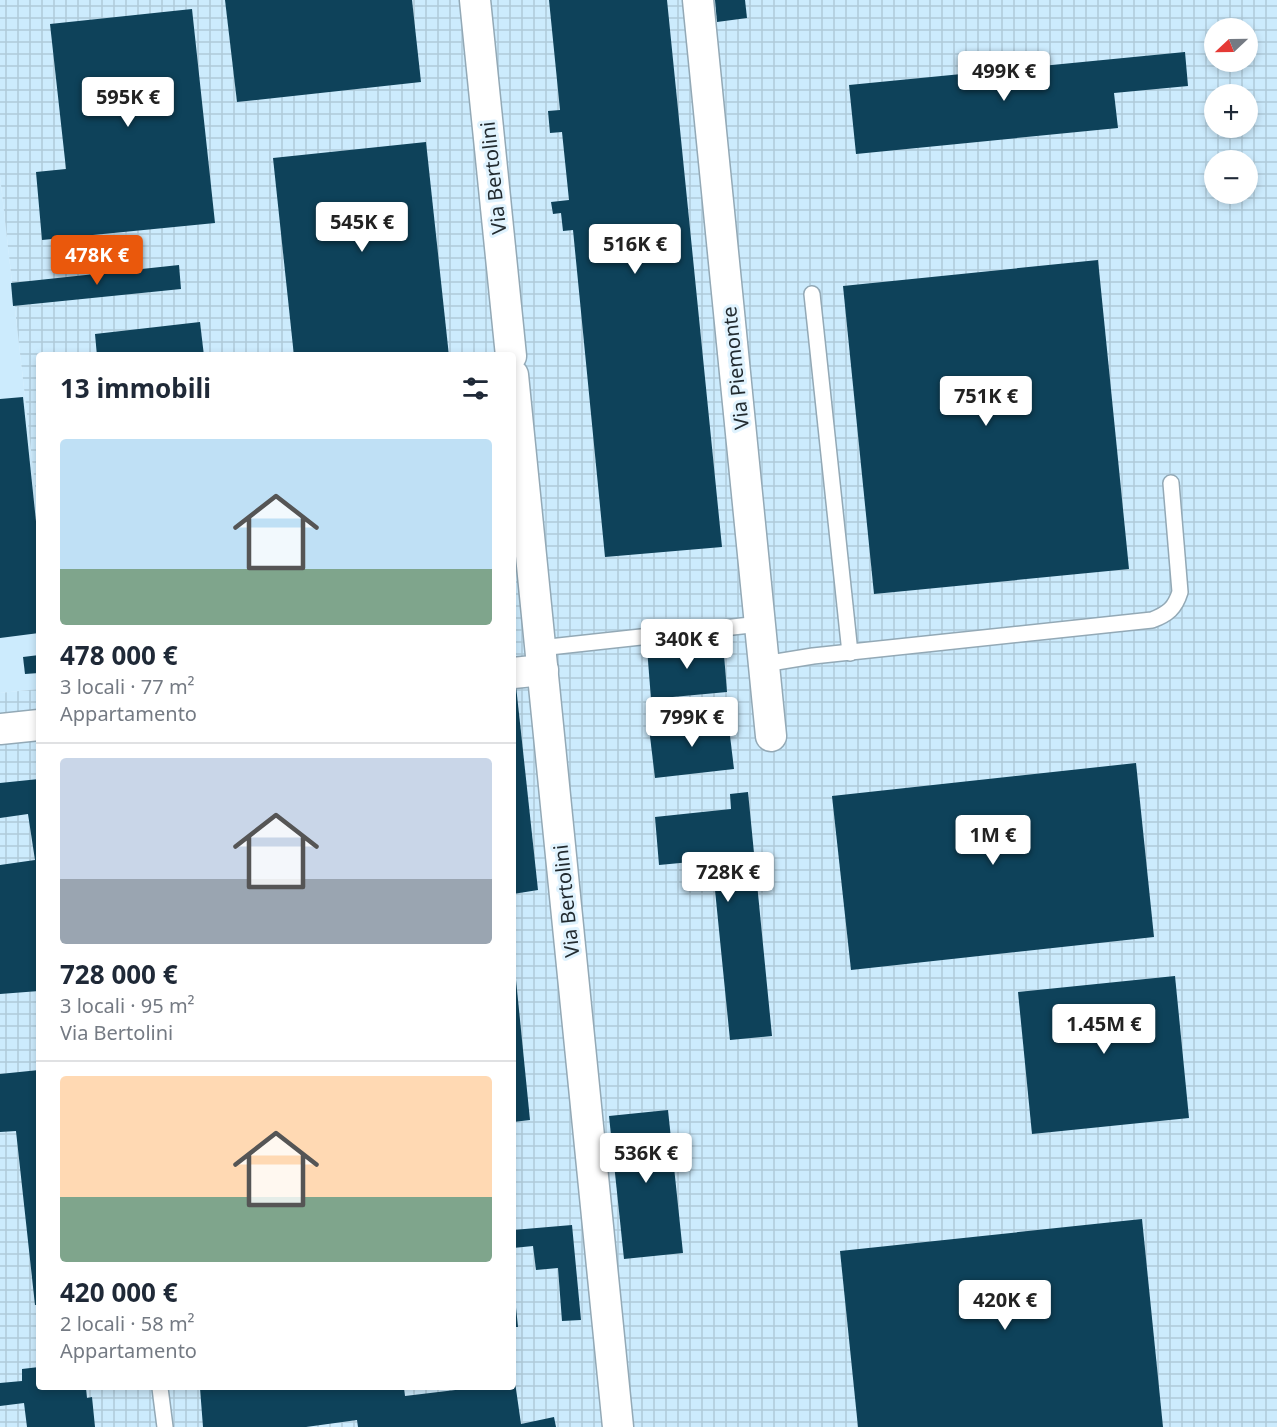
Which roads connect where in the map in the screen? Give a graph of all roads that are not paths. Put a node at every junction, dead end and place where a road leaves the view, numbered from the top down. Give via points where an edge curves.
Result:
1 (475, 0) edge
2 (698, 0) edge
3 (812, 294) dead end
4 (511, 352) edge
5 (516, 404) edge
6 (1171, 483) dead end
7 (760, 624) junction
8 (850, 653) junction
9 (542, 659) junction
10 (764, 664) junction
11 (516, 672) edge
12 (36, 725) edge
13 (0, 729) edge
14 (771, 736) dead end
15 (160, 1390) edge
16 (165, 1427) edge
17 (618, 1427) edge

1 - 4 street, Via Bertolini
2 - 7 street, Via Piemonte
3 - 8 lane
5 - 9 street, Via Bertolini
6 - 8 lane via 1180,592 1176,605 1166,614 1152,620
7 - 9 lane
7 - 10 street, Via Piemonte
8 - 10 lane
9 - 11 street
9 - 17 street, Via Bertolini
10 - 14 street, Via Piemonte
12 - 13 street
15 - 16 lane

